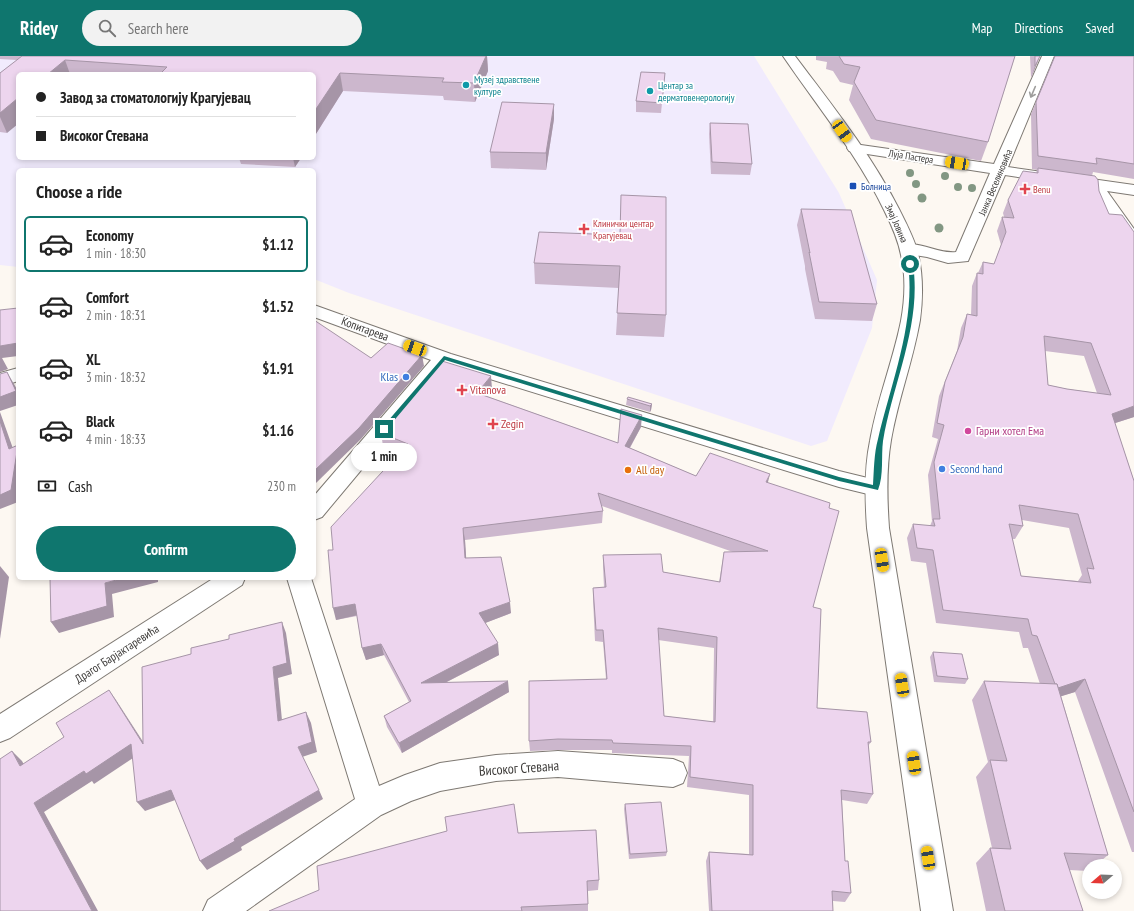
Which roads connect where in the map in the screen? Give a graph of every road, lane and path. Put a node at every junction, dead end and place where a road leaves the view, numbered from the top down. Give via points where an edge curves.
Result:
1 (789, 56) edge
2 (1048, 56) edge
3 (854, 148) junction
4 (1000, 170) junction
5 (1095, 184) junction
6 (1134, 190) edge
7 (1134, 241) edge
8 (908, 249) junction
9 (316, 312) edge
10 (444, 358) junction
11 (16, 375) edge
12 (0, 380) edge
13 (876, 488) junction
14 (316, 510) edge
15 (230, 580) edge
16 (300, 580) edge
17 (0, 729) edge
18 (673, 773) dead end
19 (371, 805) junction
20 (219, 911) edge
21 (937, 911) edge

1 - 3 street, Змај Јовина
2 -> 4 street, Јанка Веселиновића
3 - 4 street, Луја Пастера
3 - 8 street, Змај Јовина via 884,196
4 - 5 street, Луја Пастера
4 - 8 street, Јанка Веселиновића via 962,258 948,258
5 - 6 street, Луја Пастера
5 - 7 street
8 - 13 street, Змај Јовина via 913,278 913,302 880,441
9 - 10 street, Копитарева
10 - 13 street, Копитарева via 839,479
10 - 14 street
11 - 12 street
13 - 21 street, Змај Јовина via 878,528
15 - 17 street, Драгог Барјактаревића
16 - 19 street
18 - 19 street, Високог Стевана via 558,764 496,768 440,777 405,789
19 - 20 street, Високог Стевана

